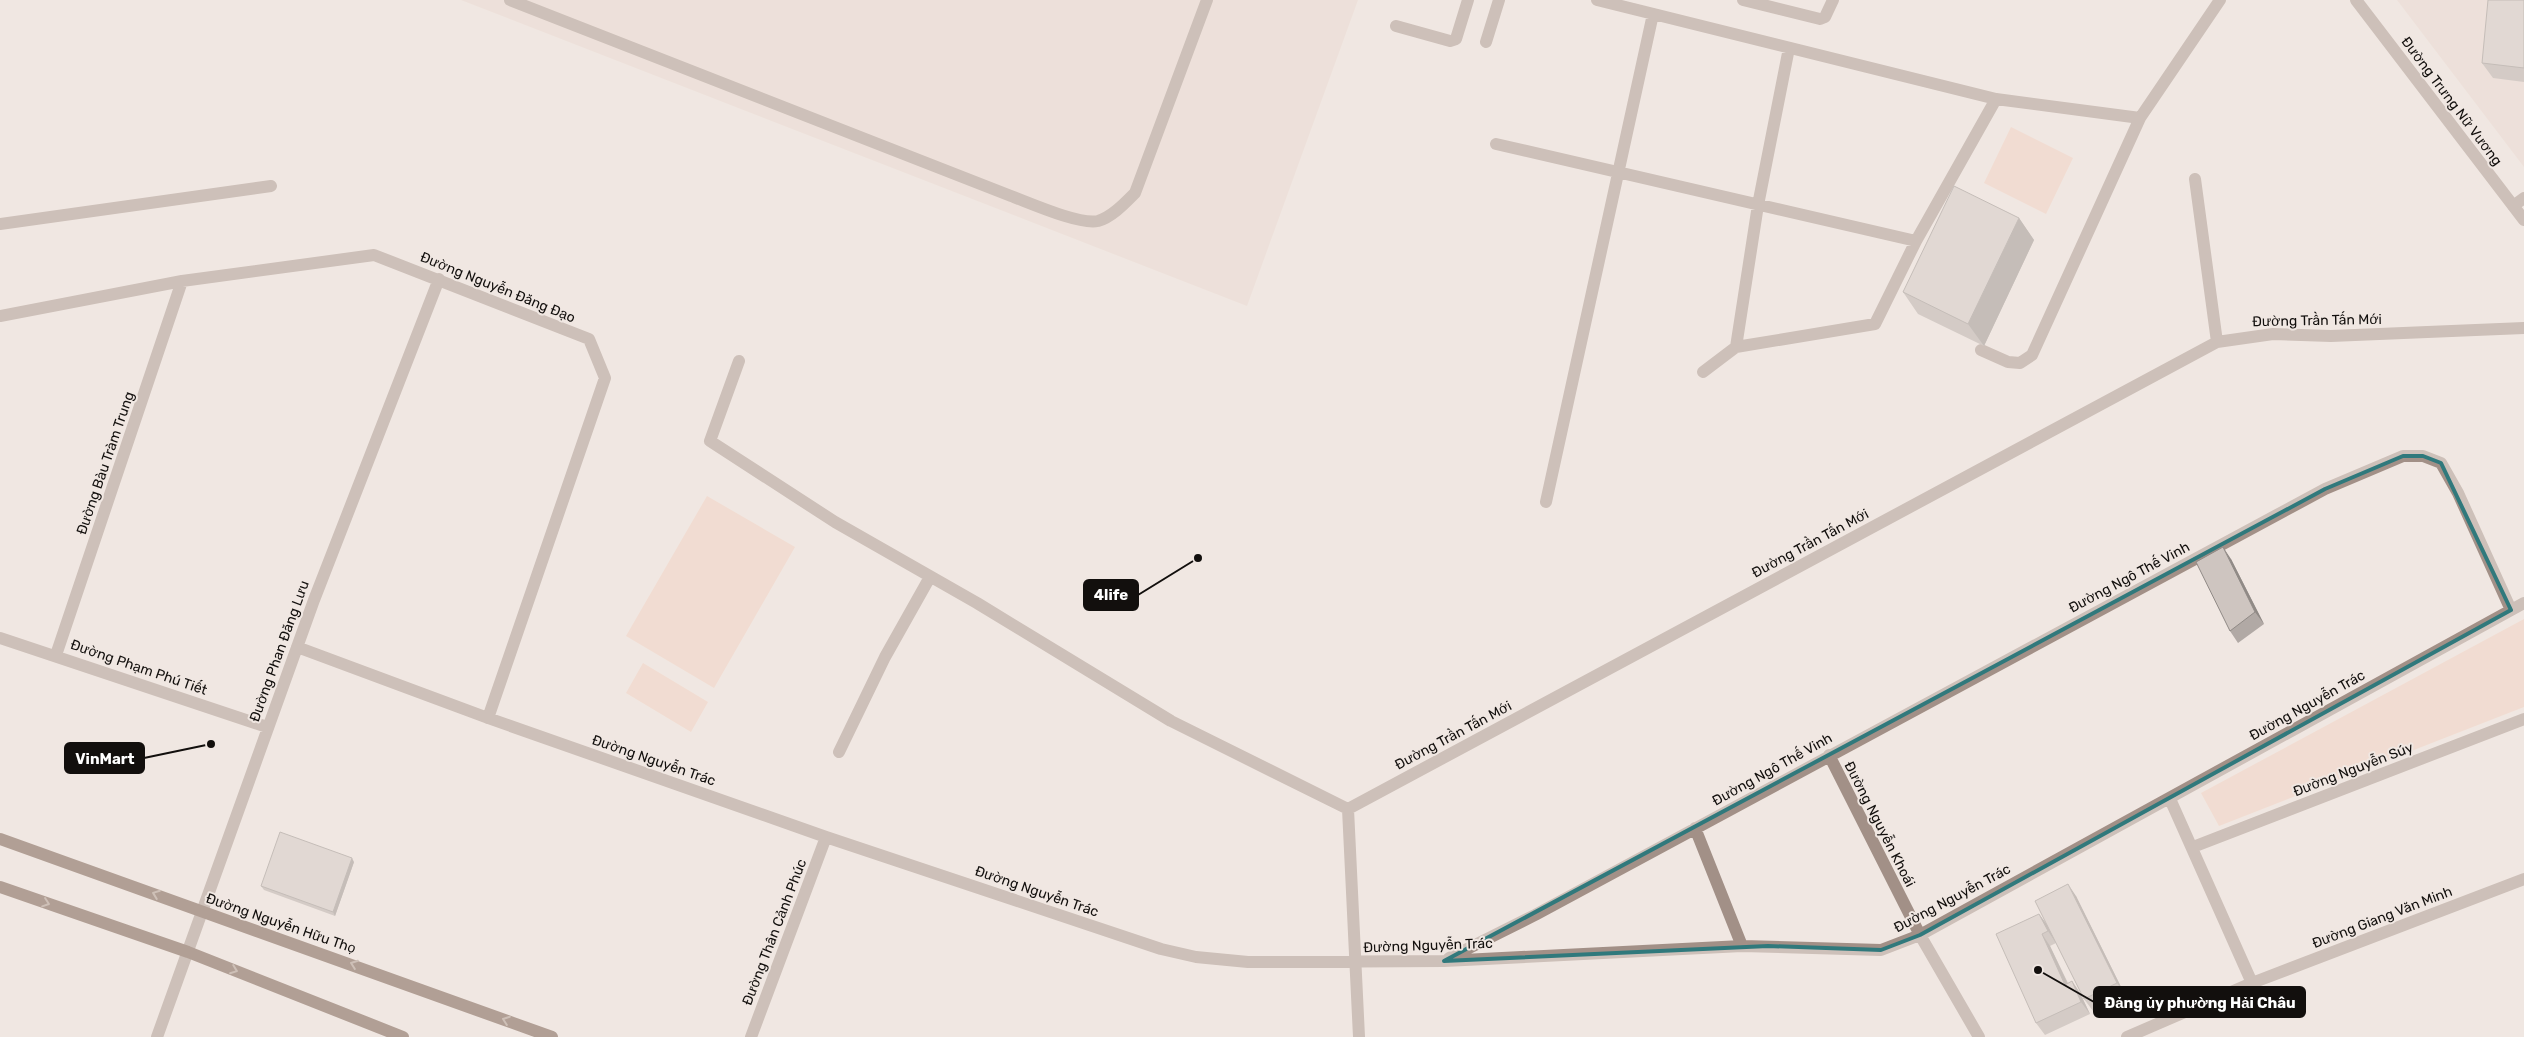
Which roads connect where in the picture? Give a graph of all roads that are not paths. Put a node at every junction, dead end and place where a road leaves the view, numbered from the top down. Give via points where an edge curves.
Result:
1 (510, 0) edge
2 (1207, 0) edge
3 (1468, 0) edge
4 (1499, 0) edge
5 (1597, 0) edge
6 (1743, 0) edge
7 (1832, 0) edge
8 (2220, 0) edge
9 (2356, 0) edge
10 (1653, 14) junction
11 (1396, 26) dead end
12 (1486, 42) dead end
13 (1790, 48) junction
14 (1996, 99) junction
15 (2140, 118) junction
16 (1496, 144) dead end
17 (1618, 174) junction
18 (2195, 179) dead end
19 (271, 186) dead end
20 (2524, 198) edge
21 (1758, 206) junction
22 (2513, 206) junction
23 (2524, 220) edge
24 (0, 224) edge
25 (1916, 241) junction
26 (439, 279) junction
27 (182, 281) junction
28 (0, 316) edge
29 (2524, 328) edge
30 (2217, 342) junction
31 (1736, 347) junction
32 (1981, 350) dead end
33 (739, 361) dead end
34 (1703, 372) dead end
35 (1546, 502) dead end
36 (930, 577) junction
37 (2524, 603) edge
38 (2511, 610) junction
39 (0, 638) edge
40 (297, 647) junction
41 (56, 655) junction
42 (488, 718) junction
43 (2524, 719) edge
44 (267, 727) junction
45 (839, 752) dead end
46 (1828, 755) junction
47 (2170, 799) junction
48 (1348, 809) junction
49 (1695, 828) junction
50 (826, 837) junction
51 (0, 839) edge
52 (2193, 847) junction
53 (2524, 879) edge
54 (0, 887) edge
55 (202, 912) junction
56 (1920, 935) junction
57 (1742, 946) junction
58 (188, 952) junction
59 (1444, 960) junction
60 (1356, 962) junction
61 (2252, 983) junction
62 (157, 1037) edge
63 (403, 1037) edge
64 (552, 1037) edge
65 (751, 1037) edge
66 (1359, 1037) edge
67 (1979, 1037) edge
68 (2127, 1037) edge

1 - 2 street via 1011,196 1069,217 1097,221 1120,209 1135,193
3 - 11 street via 1456,39 1450,41
4 - 12 street
5 - 10 street
6 - 7 street via 1820,19 1825,16
8 - 15 street
9 - 22 street, Đường Trưng Nữ Vương
10 - 13 street
10 - 17 street
13 - 14 street
13 - 21 street
14 - 15 street
14 - 25 street
15 - 32 street via 2032,355 2020,363 2008,362
16 - 17 street
17 - 21 street
17 - 35 street
18 - 30 street
19 - 24 street
20 - 22 street
21 - 25 street
21 - 31 street
22 - 23 street, Đường Trưng Nữ Vương
25 - 31 street via 1875,324
26 - 27 street, Đường Nguyễn Đăng Đạo via 374,255
26 - 40 street, Đường Phan Đăng Lưu
26 - 42 street, Đường Nguyễn Đăng Đạo via 589,339 605,378
27 - 28 street, Đường Nguyễn Đăng Đạo
27 - 41 street, Đường Bàu Tràm Trung
29 - 30 street, Đường Trần Tấn Mới via 2339,336 2273,334
30 - 48 street, Đường Trần Tấn Mới
31 - 34 street
33 - 36 street via 710,441 836,522
36 - 45 street via 885,657
36 - 48 street via 1171,721
37 - 38 street, Đường Nguyễn Trác
38 - 46 street, Đường Ngô Thế Vinh via 2458,493 2440,463 2423,456 2403,456 2325,489
38 - 47 street, Đường Nguyễn Trác
39 - 41 street, Đường Phạm Phú Tiết
40 - 42 street, Đường Nguyễn Trác
40 - 44 street, Đường Phan Đăng Lưu
41 - 44 street, Đường Phạm Phú Tiết
42 - 50 street, Đường Nguyễn Trác
43 - 52 street, Đường Nguyễn Súy
44 - 55 street, Đường Phan Đăng Lưu
46 - 49 street, Đường Ngô Thế Vinh
46 - 56 street, Đường Nguyễn Khoái
47 - 52 street
47 - 56 street, Đường Nguyễn Trác via 1953,914
48 - 60 street
49 - 57 street
49 - 59 street, Đường Ngô Thế Vinh
50 - 60 street, Đường Nguyễn Trác via 1161,949 1196,957 1248,962
50 - 65 street, Đường Thân Cảnh Phúc
55 -> 51 main road, Đường Nguyễn Hữu Thọ
52 - 61 street
53 - 61 street, Đường Giang Văn Minh
54 -> 58 main road
55 - 58 street, Đường Phan Đăng Lưu
64 -> 55 main road, Đường Nguyễn Hữu Thọ
56 - 57 street, Đường Nguyễn Trác via 1881,950
56 - 67 street, Đường Nguyễn Khoái
57 - 59 street, Đường Nguyễn Trác
58 - 62 street, Đường Phan Đăng Lưu
58 -> 63 main road
59 - 60 street, Đường Nguyễn Trác
60 - 66 street
61 - 68 street, Đường Giang Văn Minh

